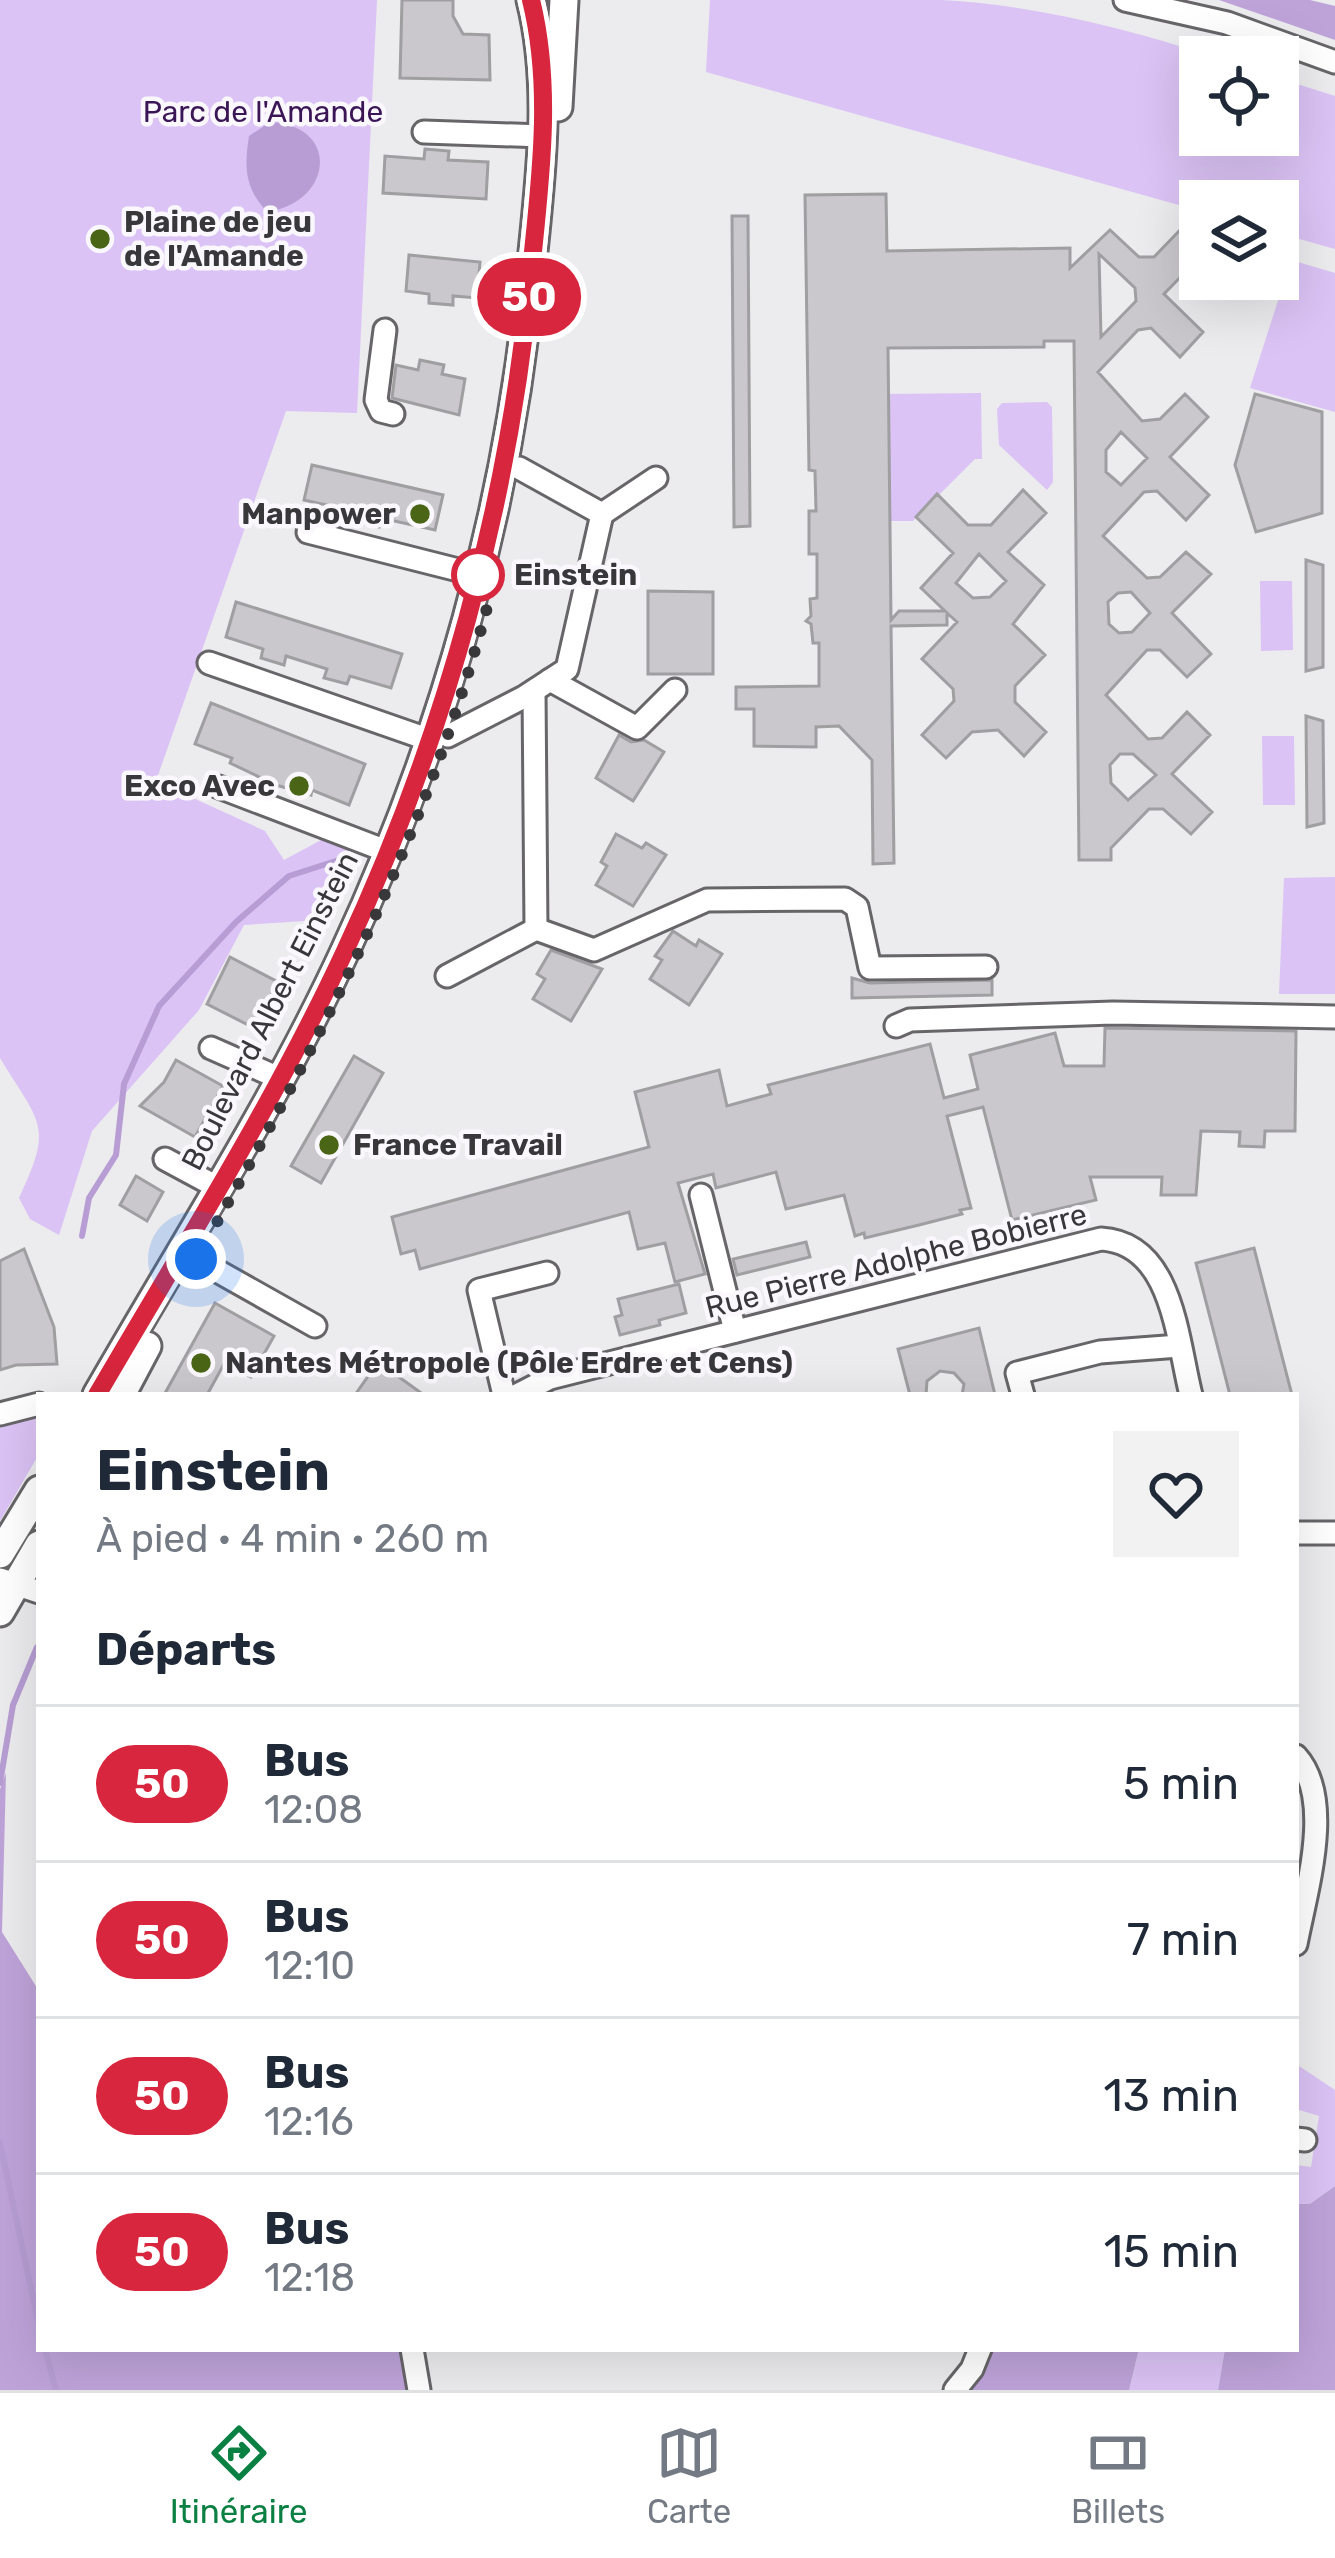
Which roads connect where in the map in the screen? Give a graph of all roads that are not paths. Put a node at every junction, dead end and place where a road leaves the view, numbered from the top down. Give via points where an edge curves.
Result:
1 (531, 0) edge
2 (564, 0) edge
3 (1125, 0) edge
4 (1335, 62) edge
5 (424, 131) dead end
6 (542, 136) junction
7 (385, 330) dead end
8 (393, 414) dead end
9 (519, 468) junction
10 (656, 478) dead end
11 (602, 514) junction
12 (308, 532) dead end
13 (478, 575) junction
14 (209, 664) dead end
15 (542, 685) junction
16 (675, 690) dead end
17 (439, 738) junction
18 (219, 787) dead end
19 (389, 852) junction
20 (536, 929) junction
21 (986, 967) dead end
22 (447, 976) dead end
23 (1335, 1017) edge
24 (896, 1026) dead end
25 (211, 1048) dead end
26 (279, 1078) junction
27 (165, 1159) dead end
28 (217, 1187) junction
29 (701, 1195) dead end
30 (196, 1259) junction
31 (547, 1273) dead end
32 (315, 1326) dead end
33 (735, 1331) junction
34 (1179, 1346) junction
35 (99, 1392) edge
36 (123, 1392) edge
37 (503, 1392) edge
38 (523, 1392) edge
39 (1022, 1392) edge
40 (1190, 1392) edge
41 (36, 1405) edge
42 (0, 1414) edge
43 (36, 1495) edge
44 (1299, 1533) edge
45 (1335, 1533) edge
46 (36, 1550) edge
47 (0, 1554) edge
48 (13, 1592) edge
49 (1299, 1760) edge
50 (1301, 1884) edge
51 (413, 2352) edge
52 (979, 2352) edge
53 (419, 2390) edge
54 (956, 2390) edge

1 - 6 main road, Boulevard Albert Einstein
2 - 9 main road, Boulevard Albert Einstein via 540,351
3 - 4 street via 1227,23
5 - 6 street
6 - 13 main road, Boulevard Albert Einstein via 523,358
7 - 8 street via 376,400
9 - 11 street
9 - 17 main road, Boulevard Albert Einstein via 487,610
10 - 11 street
11 - 15 street via 567,668
12 - 13 street
13 - 17 main road, Boulevard Albert Einstein
14 - 17 street
15 - 16 street via 637,728
15 - 17 street
15 - 20 street
17 - 19 main road, Boulevard Albert Einstein
17 - 30 main road, Boulevard Albert Einstein via 403,858 357,963
18 - 19 street
19 - 26 main road, Boulevard Albert Einstein
20 - 21 street via 594,950 707,900 845,899 857,907 870,968
20 - 22 street
23 - 24 street via 1113,1013
25 - 26 street
26 - 28 main road, Boulevard Albert Einstein
27 - 28 street
28 - 35 main road, Boulevard Albert Einstein
29 - 33 street
30 - 32 street
30 - 36 main road, Boulevard Albert Einstein
31 - 37 street via 479,1290
33 - 34 street, Rue Pierre Adolphe Bobierre via 1102,1238 1138,1249 1152,1264
33 - 38 street, Rue Pierre Adolphe Bobierre
34 - 39 street via 1100,1352 1017,1373
34 - 40 street, Rue Pierre Adolphe Bobierre
41 - 42 street
43 - 47 main road
44 - 45 street
46 - 48 main road
49 - 50 street via 1316,1786 1318,1811
51 - 53 street
52 - 54 street

